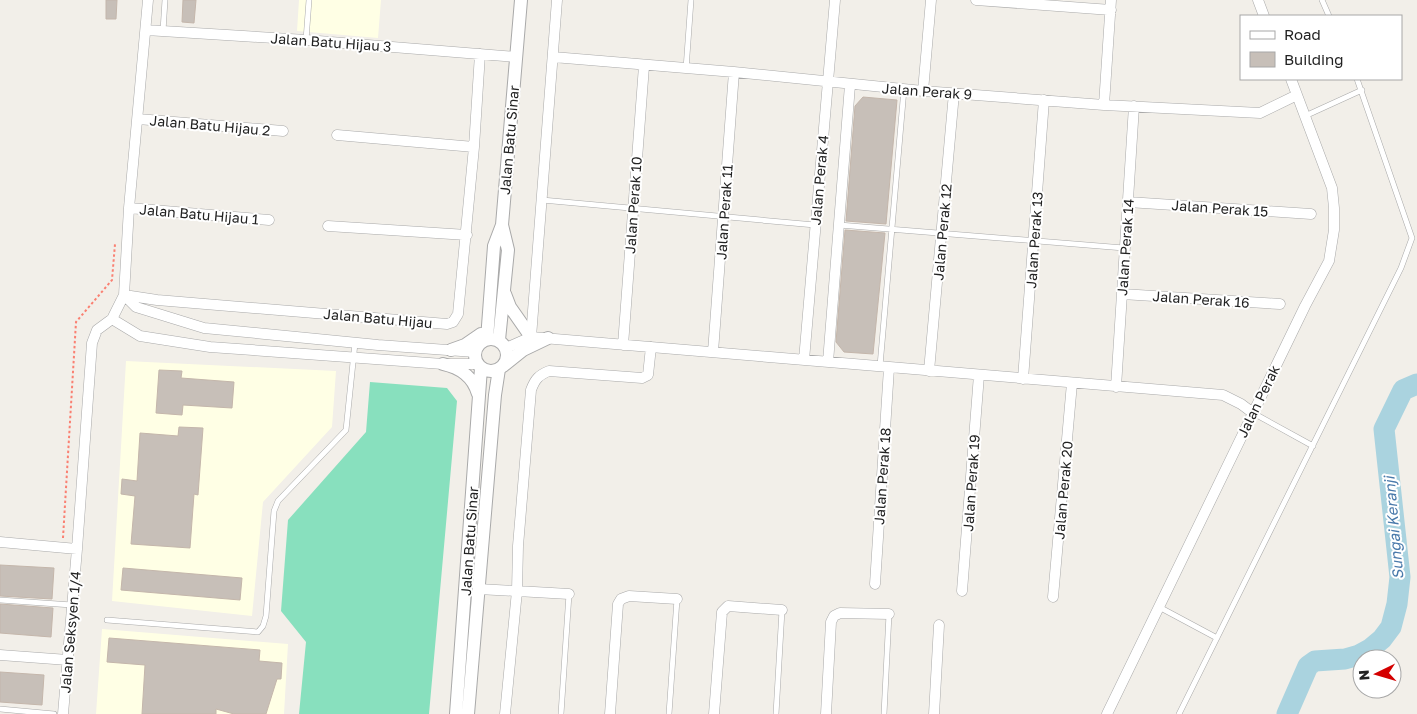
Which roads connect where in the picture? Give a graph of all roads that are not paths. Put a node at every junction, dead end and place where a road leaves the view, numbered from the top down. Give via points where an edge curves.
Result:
1 (148, 0) edge
2 (165, 0) edge
3 (309, 0) edge
4 (521, 0) edge
5 (557, 0) edge
6 (691, 0) edge
7 (835, 0) edge
8 (931, 0) edge
9 (976, 0) edge
10 (1258, 0) edge
11 (1322, 0) edge
12 (1020, 2) edge
13 (1111, 5) edge
14 (1264, 15) edge
15 (1330, 15) edge
16 (146, 30) junction
17 (163, 31) junction
18 (306, 40) junction
19 (480, 54) junction
20 (516, 57) junction
21 (553, 57) junction
22 (644, 66) junction
23 (686, 70) junction
24 (734, 72) junction
25 (1291, 80) edge
26 (1357, 80) edge
27 (829, 83) junction
28 (850, 85) junction
29 (904, 89) junction
30 (1362, 90) junction
31 (923, 91) junction
32 (954, 93) junction
33 (1297, 95) junction
34 (1044, 100) junction
35 (1104, 105) junction
36 (1134, 106) junction
37 (1305, 116) junction
38 (138, 119) junction
39 (283, 131) dead end
40 (336, 136) dead end
41 (474, 147) junction
42 (542, 200) junction
43 (1128, 202) junction
44 (129, 208) junction
45 (633, 209) junction
46 (1311, 214) dead end
47 (723, 216) junction
48 (270, 220) dead end
49 (502, 224) junction
50 (815, 224) junction
51 (839, 225) junction
52 (328, 226) dead end
53 (892, 229) junction
54 (942, 233) junction
55 (467, 236) junction
56 (1034, 241) junction
57 (1125, 248) junction
58 (504, 291) junction
59 (1122, 294) junction
60 (124, 295) junction
61 (1280, 304) dead end
62 (112, 319) junction
63 (488, 323) junction
64 (531, 337) junction
65 (548, 338) junction
66 (355, 342) junction
67 (497, 342) junction
68 (622, 345) junction
69 (651, 347) junction
70 (451, 350) junction
71 (713, 352) junction
72 (354, 358) junction
73 (804, 360) junction
74 (478, 361) junction
75 (828, 362) junction
76 (443, 364) junction
77 (501, 367) junction
78 (885, 367) junction
79 (929, 371) junction
80 (979, 375) junction
81 (1023, 379) junction
82 (1072, 383) junction
83 (1116, 387) junction
84 (480, 399) junction
85 (1253, 414) junction
86 (1312, 446) junction
87 (0, 542) edge
88 (77, 549) junction
89 (875, 584) dead end
90 (478, 590) junction
91 (517, 591) junction
92 (962, 591) dead end
93 (570, 594) joint
94 (1053, 597) dead end
95 (676, 599) joint
96 (0, 600) edge
97 (72, 605) junction
98 (1159, 607) junction
99 (782, 610) joint
100 (889, 614) joint
101 (107, 620) dead end
102 (939, 625) dead end
103 (1217, 638) junction
104 (0, 655) edge
105 (68, 660) junction
106 (0, 709) edge
107 (54, 714) edge
108 (63, 714) edge
109 (456, 714) edge
110 (468, 714) edge
111 (505, 714) edge
112 (561, 714) edge
113 (610, 714) edge
114 (669, 714) edge
115 (714, 714) edge
116 (776, 714) edge
117 (826, 714) edge
118 (884, 714) edge
119 (934, 714) edge
120 (1107, 714) edge
121 (1179, 714) edge

1 - 16 street
2 - 17 lane
3 - 18 lane
4 - 20 street, Jalan Batu Sinar
5 - 21 street
6 - 23 lane
7 - 27 street, Jalan Perak 4
8 - 31 street
9 - 12 street
10 - 14 street
11 - 15 lane
12 - 13 street
13 - 35 street
16 - 17 street, Jalan Batu Hijau 3
16 - 38 street
17 - 18 street, Jalan Batu Hijau 3
18 - 19 street, Jalan Batu Hijau 3
19 - 20 street, Jalan Batu Hijau 3
19 - 41 street, Jalan Batu Hijau
20 - 49 street, Jalan Batu Sinar
21 - 22 street, Jalan Perak 9
21 - 42 street
22 - 23 street, Jalan Perak 9
22 - 45 street, Jalan Perak 10
23 - 24 street, Jalan Perak 9
24 - 27 street, Jalan Perak 9
24 - 47 street, Jalan Perak 11
25 - 33 street, Jalan Perak
26 - 30 lane
27 - 28 street, Jalan Perak 9
27 - 50 street, Jalan Perak 4
28 - 29 street, Jalan Perak 9
28 - 51 street, Jalan Perak 4
29 - 31 street, Jalan Perak 9
29 - 53 lane
30 - 37 lane
30 - 86 lane via 1412,238
31 - 32 street, Jalan Perak 9
32 - 34 street, Jalan Perak 9
32 - 54 street, Jalan Perak 12
33 - 36 street, Jalan Perak 9 via 1260,113
33 - 37 street, Jalan Perak
34 - 35 street, Jalan Perak 9
34 - 56 street, Jalan Perak 13
35 - 36 street, Jalan Perak 9
36 - 43 street, Jalan Perak 14
37 - 85 street, Jalan Perak via 1332,188 1334,230 1329,261
38 - 39 street, Jalan Batu Hijau 2
38 - 44 street
40 - 41 street
41 - 55 street, Jalan Batu Hijau
42 - 45 lane
42 - 64 street
43 - 46 street, Jalan Perak 15
43 - 57 street, Jalan Perak 14
44 - 48 street, Jalan Batu Hijau 1
44 - 60 street
45 - 47 lane
45 - 68 street, Jalan Perak 10
47 - 50 lane
47 - 71 street, Jalan Perak 11
49 - 58 street via 508,250
49 - 63 street, Jalan Batu Sinar via 494,246
50 - 73 street, Jalan Perak 4
51 - 53 lane
51 - 75 street, Jalan Perak 4
52 - 55 street
53 - 54 lane
53 - 78 lane
54 - 56 lane
54 - 79 street, Jalan Perak 12
55 - 60 street, Jalan Batu Hijau via 458,314 453,322 447,324
56 - 57 lane
56 - 81 street, Jalan Perak 13
57 - 59 street, Jalan Perak 14
58 - 64 street via 510,307
58 - 67 street
59 - 61 street, Jalan Perak 16
59 - 83 street, Jalan Perak 14
60 - 62 street
60 - 66 street, Jalan Batu Hijau via 136,307 204,328
62 - 72 street via 140,336 210,347
62 - 88 street via 95,332 92,343
63 - 67 street, Jalan Batu Sinar
63 - 70 street via 477,338
64 - 65 street
64 - 67 street
65 - 68 street
65 - 77 street via 523,350
66 - 70 street, Jalan Batu Hijau
66 - 72 lane
67 - 74 street via 480,342
67 - 77 street via 507,357
68 - 69 street
69 - 71 street
69 - 91 street via 648,375 642,378 549,370 534,381 518,546
70 - 74 street, Jalan Batu Hijau
71 - 73 street
72 - 76 street
72 - 101 lane via 346,430 278,501 274,511 266,616 258,632
73 - 75 street
74 - 76 street
74 - 77 street via 490,371
74 - 84 street, Jalan Batu Sinar
75 - 78 street
76 - 84 street via 457,367 467,375
77 - 90 street, Jalan Batu Sinar via 495,395
78 - 79 street
78 - 89 street, Jalan Perak 18
79 - 80 street
80 - 81 street
80 - 92 street, Jalan Perak 19
81 - 82 street
82 - 83 street
82 - 94 street, Jalan Perak 20
83 - 85 street via 1224,395
84 - 109 street, Jalan Batu Sinar
85 - 86 lane
85 - 98 street, Jalan Perak
86 - 103 lane
87 - 88 street
88 - 97 street, Jalan Seksyen 1/4
90 - 91 street
90 - 110 street, Jalan Batu Sinar
91 - 93 street
91 - 111 street
93 - 112 lane
95 - 113 street via 628,596 618,604
95 - 114 lane
96 - 97 lane
97 - 105 street, Jalan Seksyen 1/4
98 - 103 lane
98 - 120 street, Jalan Perak
99 - 115 street via 728,606 722,612
99 - 116 lane
100 - 117 street via 840,613 834,616 831,622
100 - 118 lane
102 - 119 street
103 - 121 lane
104 - 105 street
105 - 108 street, Jalan Seksyen 1/4
106 - 107 lane

